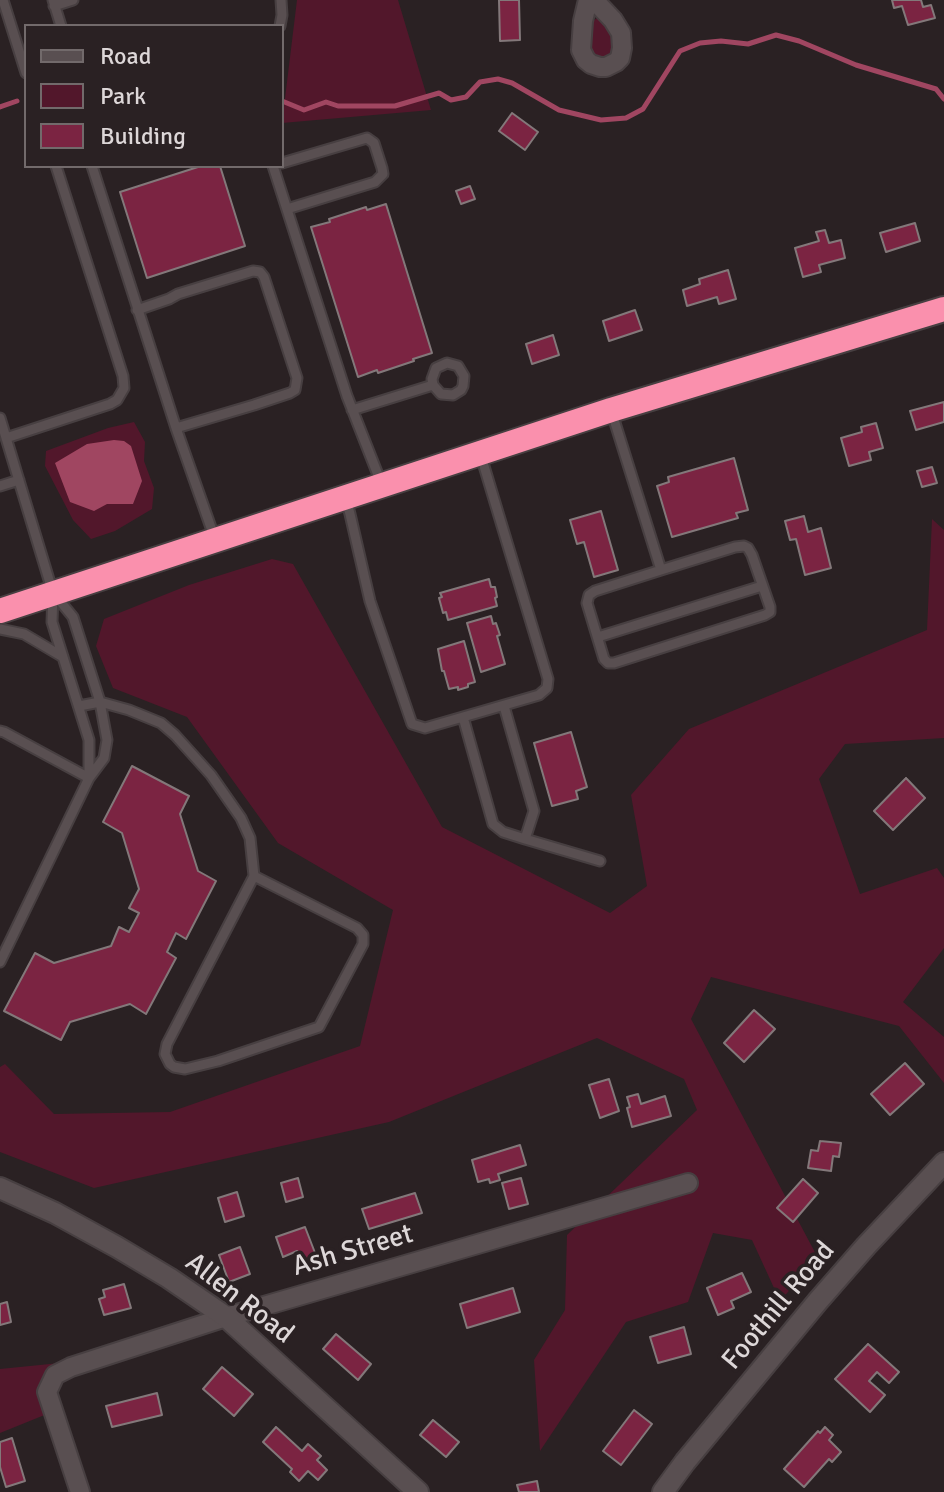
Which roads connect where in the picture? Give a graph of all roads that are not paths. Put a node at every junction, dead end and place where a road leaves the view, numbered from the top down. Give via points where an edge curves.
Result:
1 (3, 0) edge
2 (73, 0) edge
3 (281, 0) edge
4 (53, 3) edge
5 (5, 24) edge
6 (60, 24) edge
7 (280, 24) edge
8 (24, 68) edge
9 (284, 162) edge
10 (57, 168) edge
11 (93, 168) edge
12 (274, 168) edge
13 (287, 209) junction
14 (944, 309) edge
15 (137, 310) junction
16 (433, 385) dead end
17 (352, 410) junction
18 (611, 410) junction
19 (0, 418) edge
20 (176, 428) junction
21 (6, 438) junction
22 (480, 453) junction
23 (19, 480) junction
24 (382, 485) junction
25 (0, 486) edge
26 (345, 496) junction
27 (216, 539) junction
28 (661, 570) junction
29 (762, 586) junction
30 (53, 593) junction
31 (0, 611) edge
32 (0, 629) edge
33 (598, 637) junction
34 (63, 657) junction
35 (100, 702) junction
36 (79, 706) junction
37 (504, 706) junction
38 (463, 717) junction
39 (0, 731) edge
40 (89, 778) junction
41 (525, 839) junction
42 (600, 861) dead end
43 (254, 876) junction
44 (0, 962) edge
45 (944, 1163) edge
46 (688, 1183) dead end
47 (0, 1188) edge
48 (226, 1317) junction
49 (80, 1492) edge
50 (418, 1492) edge
51 (663, 1492) edge

1 - 5 lane
2 - 4 lane
3 - 7 lane
4 - 6 lane
5 - 8 lane
9 - 13 lane via 367,138 374,143 383,174 375,182
10 - 21 lane via 124,388 110,404
11 - 15 lane
12 - 13 lane
13 - 17 lane
14 - 18 highway
15 - 20 lane
15 - 20 lane via 253,271 264,277 297,378 295,390
16 - 17 lane
17 - 24 lane
18 - 22 highway
18 - 28 lane
19 - 21 lane
20 - 27 lane
21 - 23 lane
22 - 24 highway
22 - 37 lane via 548,684 543,693
23 - 25 lane
23 - 30 lane
24 - 26 highway
26 - 27 highway
26 - 38 lane via 370,601 409,721 425,728
27 - 30 highway
28 - 29 lane via 744,546
28 - 33 lane via 592,592 587,603
29 - 33 lane
29 - 33 lane via 770,607 765,615 614,663 604,659
30 - 31 highway
30 - 34 lane via 52,622
30 - 35 lane via 73,617
32 - 34 lane via 24,634
34 - 36 lane
35 - 36 lane
35 - 40 lane via 107,740 104,758
35 - 43 lane via 161,723 211,775 250,838
36 - 40 lane via 89,740
37 - 38 lane
37 - 41 lane via 534,811
38 - 41 lane via 493,824
39 - 40 lane
40 - 44 lane
41 - 42 lane
43 - 43 lane via 357,928 363,944 319,1027 179,1069 167,1059 167,1044
45 - 51 street, Foothill Road via 818,1301
46 - 48 street, Ash Street
47 - 48 street, Allen Road via 117,1247
48 - 49 street, Ash Street via 55,1375 47,1392
48 - 50 street, Allen Road

